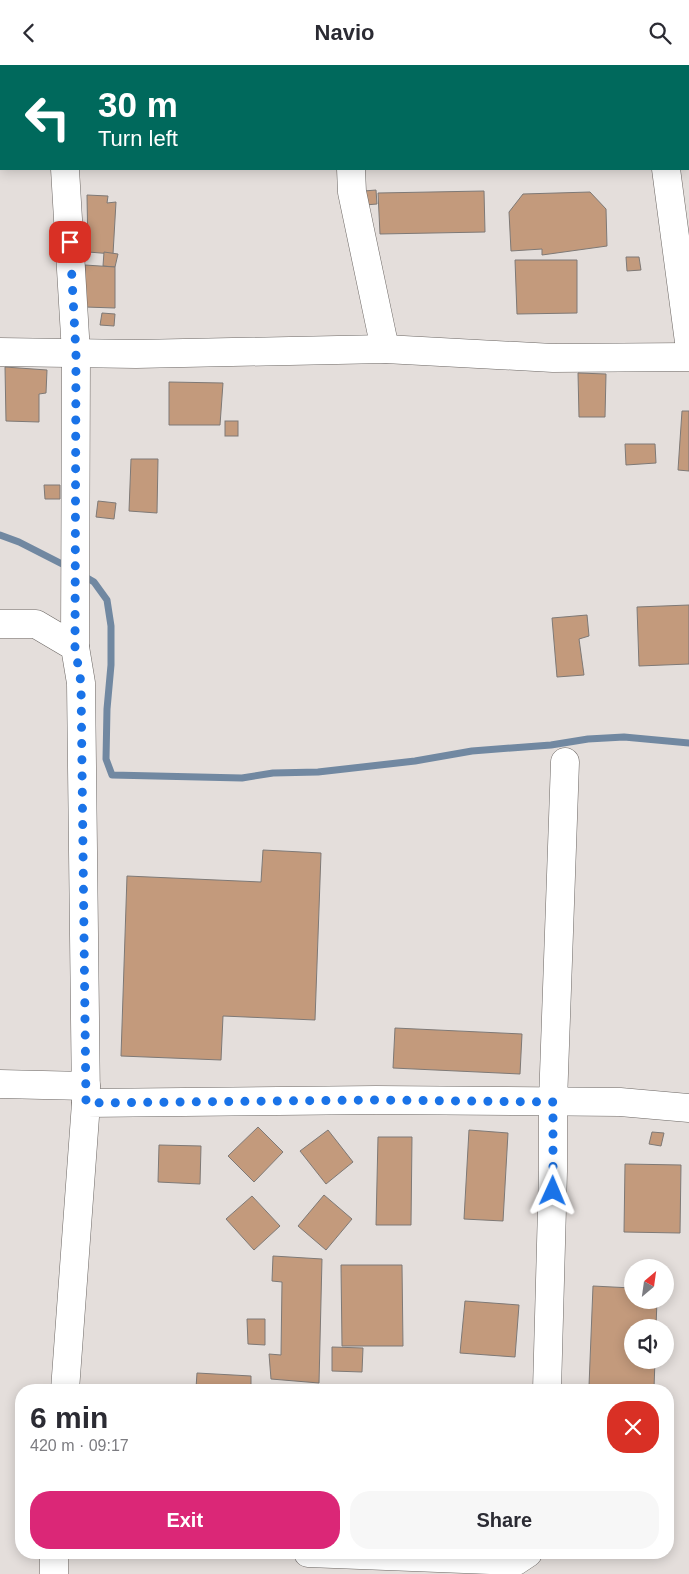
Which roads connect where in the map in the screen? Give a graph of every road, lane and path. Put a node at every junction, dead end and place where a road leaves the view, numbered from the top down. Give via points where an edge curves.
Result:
1 (65, 170) edge
2 (351, 170) edge
3 (666, 170) edge
4 (689, 342) edge
5 (385, 349) junction
6 (0, 352) edge
7 (76, 353) junction
8 (689, 357) edge
9 (0, 624) edge
10 (75, 647) junction
11 (565, 762) dead end
12 (0, 1083) edge
13 (86, 1095) junction
14 (553, 1102) junction
15 (689, 1108) edge
16 (65, 1384) edge
17 (547, 1384) edge
18 (54, 1559) edge
19 (464, 1559) edge
20 (519, 1559) edge
21 (54, 1574) edge

1 - 7 street
2 - 5 street via 352,192
3 - 4 street
5 - 7 street
5 - 8 street via 553,358
6 - 7 street
7 - 10 street
9 - 10 street via 36,624
10 - 13 street via 81,683
11 - 14 street
12 - 13 street
13 - 14 street
13 - 16 street
14 - 15 street via 620,1101
14 - 17 street
18 - 21 street
19 - 20 street

